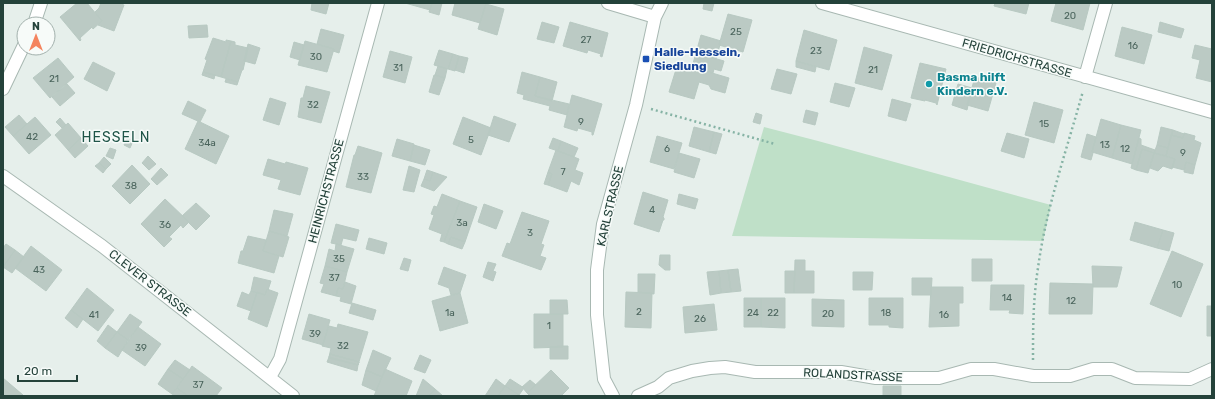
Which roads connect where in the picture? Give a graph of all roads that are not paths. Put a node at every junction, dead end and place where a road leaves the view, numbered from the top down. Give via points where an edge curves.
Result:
1 (41, 3) edge
2 (378, 3) edge
3 (608, 3) edge
4 (662, 3) edge
5 (822, 3) edge
6 (1106, 3) edge
7 (37, 16) edge
8 (655, 17) junction
9 (19, 56) edge
10 (1086, 77) junction
11 (3, 89) edge
12 (1212, 112) edge
13 (3, 176) edge
14 (1212, 369) edge
15 (270, 377) junction
16 (293, 396) edge
17 (613, 396) edge
18 (638, 396) edge

1 - 7 street
2 - 15 street, HEINRICHSTRASSE via 280,359
3 - 8 street
4 - 8 street
5 - 10 street, FRIEDRICHSTRASSE
6 - 10 street
8 - 17 street, KARLSTRASSE via 636,105 603,224 596,270 597,316 604,379
9 - 11 street
10 - 12 street, FRIEDRICHSTRASSE
13 - 15 street, CLEVER STRASSE via 102,246
14 - 18 street, ROLANDSTRASSE via 1190,379 1135,378 1112,369 1093,369 1070,376 1033,376 994,369 971,369 939,378 876,378 841,372 755,372 725,367 692,371 669,378 658,388
15 - 16 street, CLEVER STRASSE

